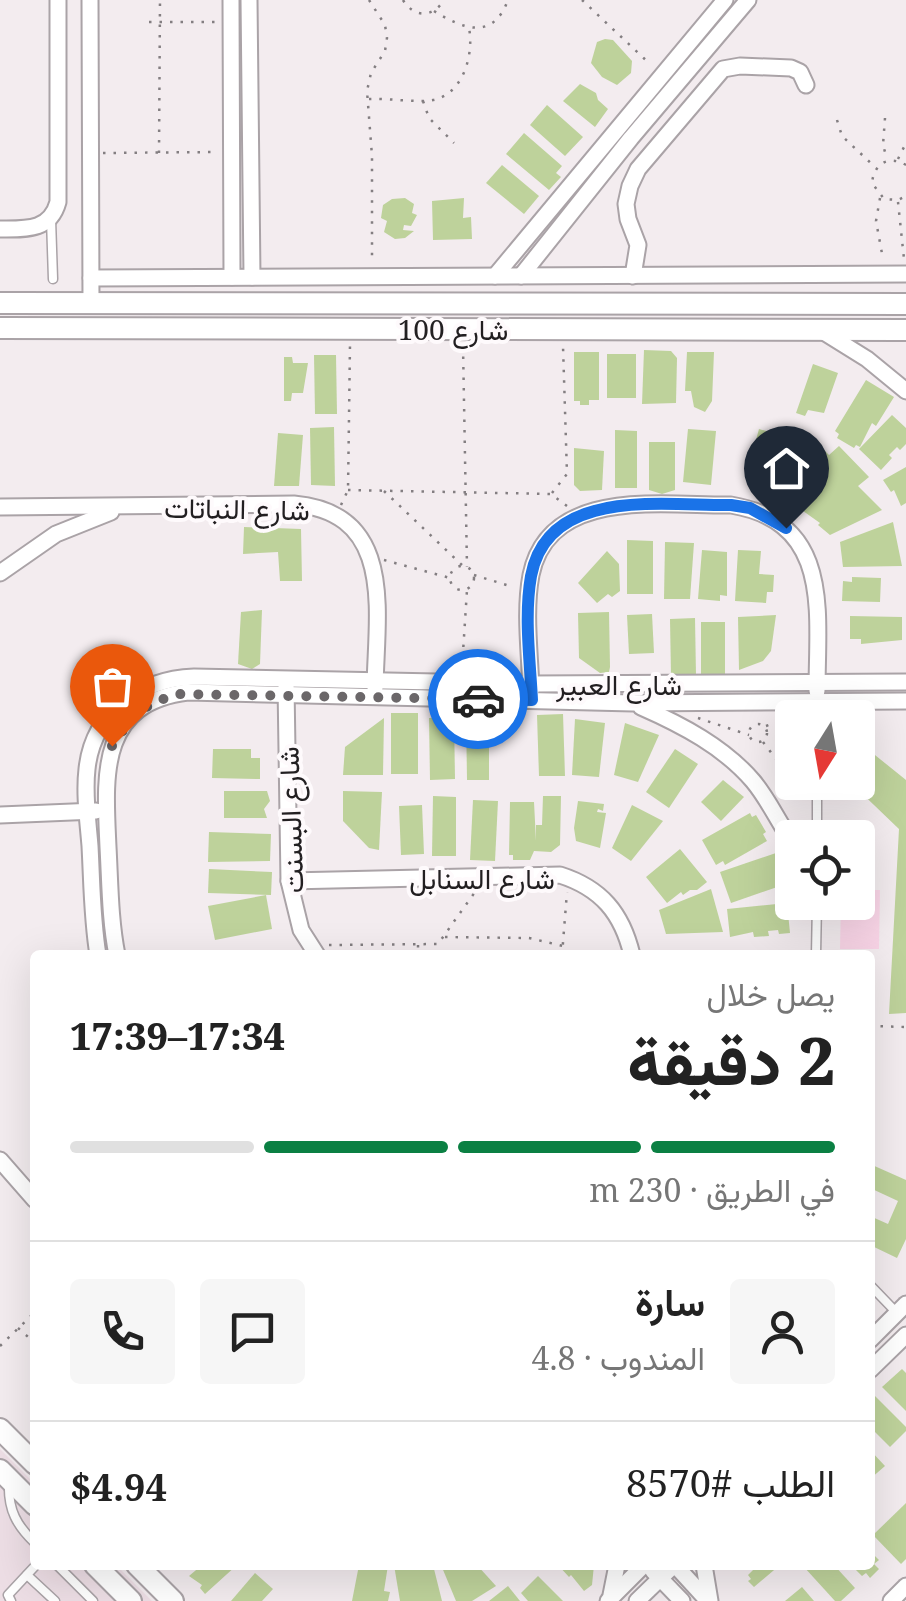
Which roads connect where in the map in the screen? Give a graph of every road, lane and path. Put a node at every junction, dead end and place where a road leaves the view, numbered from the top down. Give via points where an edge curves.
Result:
1 (58, 0) edge
2 (90, 0) edge
3 (160, 0) edge
4 (231, 0) edge
5 (249, 0) edge
6 (370, 0) edge
7 (403, 0) edge
8 (444, 0) edge
9 (508, 0) edge
10 (582, 0) edge
11 (725, 0) edge
12 (748, 0) edge
13 (434, 11) junction
14 (149, 22) dead end
15 (160, 22) junction
16 (231, 22) junction
17 (468, 28) junction
18 (231, 45) junction
19 (250, 45) junction
20 (662, 75) junction
21 (680, 80) junction
22 (806, 85) dead end
23 (697, 96) junction
24 (368, 99) junction
25 (423, 100) junction
26 (884, 118) dead end
27 (837, 120) dead end
28 (628, 133) junction
29 (454, 143) dead end
30 (906, 143) edge
31 (159, 152) junction
32 (232, 152) junction
33 (652, 152) junction
34 (91, 153) junction
35 (887, 160) junction
36 (898, 160) junction
37 (906, 164) edge
38 (876, 168) junction
39 (880, 196) junction
40 (906, 196) edge
41 (898, 200) junction
42 (51, 217) junction
43 (0, 229) edge
44 (906, 272) edge
45 (887, 274) junction
46 (495, 276) junction
47 (522, 276) junction
48 (632, 276) junction
49 (232, 277) junction
50 (252, 277) junction
51 (372, 277) junction
52 (91, 278) junction
53 (53, 280) dead end
54 (0, 302) edge
55 (91, 302) junction
56 (902, 304) edge
57 (0, 328) edge
58 (350, 329) junction
59 (562, 329) junction
60 (818, 329) junction
61 (464, 330) junction
62 (902, 330) edge
63 (906, 390) edge
64 (348, 490) junction
65 (383, 491) junction
66 (464, 493) junction
67 (551, 494) junction
68 (562, 500) dead end
69 (0, 507) edge
70 (125, 507) junction
71 (333, 514) junction
72 (372, 557) junction
73 (464, 566) junction
74 (0, 573) edge
75 (474, 576) junction
76 (450, 578) junction
77 (466, 590) junction
78 (529, 592) junction
79 (462, 682) junction
80 (906, 682) edge
81 (817, 684) junction
82 (286, 687) junction
83 (375, 689) junction
84 (531, 692) junction
85 (818, 700) edge
86 (906, 701) edge
87 (633, 704) junction
88 (875, 704) edge
89 (775, 709) edge
90 (690, 714) dead end
91 (749, 735) junction
92 (763, 741) junction
93 (775, 757) edge
94 (106, 810) junction
95 (88, 811) junction
96 (0, 814) edge
97 (779, 820) edge
98 (488, 875) junction
99 (568, 878) junction
100 (289, 881) junction
101 (816, 920) edge
102 (442, 937) junction
103 (418, 944) junction
104 (563, 946) junction
105 (98, 950) edge
106 (116, 950) edge
107 (314, 950) edge
108 (418, 950) edge
109 (563, 950) edge
110 (630, 950) edge
111 (816, 950) edge
112 (875, 1026) edge
113 (906, 1026) edge
114 (0, 1160) edge
115 (30, 1194) edge
116 (875, 1289) edge
117 (902, 1308) edge
118 (30, 1317) edge
119 (18, 1328) junction
120 (906, 1334) edge
121 (875, 1335) edge
122 (30, 1339) edge
123 (0, 1346) edge
124 (875, 1365) edge
125 (0, 1429) edge
126 (30, 1459) edge
127 (5, 1475) edge
128 (30, 1501) edge
129 (30, 1538) edge
130 (31, 1570) edge
131 (62, 1570) edge
132 (99, 1570) edge
133 (130, 1570) edge
134 (142, 1570) edge
135 (616, 1570) edge
136 (640, 1570) edge
137 (650, 1570) edge
138 (669, 1570) edge
139 (679, 1570) edge
140 (705, 1570) edge
141 (27, 1574) junction
142 (660, 1579) junction
143 (906, 1586) edge
144 (125, 1595) edge
145 (609, 1600) edge
146 (11, 1601) edge
147 (55, 1601) edge
148 (93, 1601) edge
149 (173, 1601) edge
150 (638, 1601) edge
151 (682, 1601) edge
152 (709, 1601) edge
153 (890, 1601) edge

1 - 42 street via 58,202
2 - 34 street
3 - 15 path
4 - 16 street
5 - 19 street
6 - 24 path via 387,38 368,80
7 - 13 path via 414,12
8 - 13 path
9 - 17 path via 492,23
10 - 20 path
11 - 20 street
12 - 21 street
13 - 17 path
14 - 15 path
15 - 16 path
15 - 31 path
16 - 18 street
17 - 25 path via 472,54 464,72 447,93
18 - 19 street
18 - 32 street
19 - 50 street
20 - 28 street
21 - 23 street
21 - 28 street
22 - 23 street via 794,68 734,66 718,72
23 - 33 street
24 - 25 path
24 - 51 path
25 - 29 path via 428,118
26 - 35 path
27 - 38 path via 842,136
28 - 33 street
28 - 46 street
28 - 47 street
30 - 36 path
31 - 32 path
31 - 34 path
32 - 49 street
33 - 48 street via 628,194 626,213 638,245
34 - 52 street
35 - 36 path
35 - 38 path
36 - 37 path
38 - 39 path via 872,183
39 - 41 path
39 - 45 path via 876,221
40 - 41 path
41 - 44 path
42 - 43 street via 35,228
42 - 53 lane
44 - 45 street
45 - 48 street
46 - 47 street
46 - 51 street
47 - 48 street
49 - 50 street
49 - 52 street
50 - 51 street
52 - 55 street
54 - 55 street, شارع 100
55 - 56 street, شارع 100
56 - 62 street
57 - 58 street, شارع 100
58 - 61 street, شارع 100
58 - 64 path
59 - 60 street, شارع 100
59 - 61 street, شارع 100
59 - 67 path via 567,474
60 - 62 street, شارع 100
60 - 63 street
61 - 66 path
64 - 65 path
64 - 71 path
65 - 66 path
65 - 73 path
66 - 67 path
66 - 73 path
67 - 68 path
69 - 70 street, شارع النباتات
70 - 71 street, شارع النباتات via 294,504
70 - 74 street via 56,534
71 - 72 street, شارع النباتات
72 - 76 path
72 - 83 street
73 - 75 path
73 - 76 path
75 - 77 path
75 - 78 path
76 - 77 path via 457,590
77 - 79 path
78 - 81 street via 547,540 592,510 750,508 786,528 809,560
78 - 84 street
79 - 83 street, شارع العبير
79 - 84 street, شارع العبير
80 - 81 street, شارع العبير
81 - 84 street, شارع العبير
81 - 85 street
82 - 83 street, شارع العبير
82 - 94 street, شارع العبير via 188,692 148,704 112,746
82 - 95 street, شارع العبير via 177,678 129,696 105,720 90,751
82 - 100 street, شارع البسنت
83 - 84 street, شارع العبير
84 - 87 street, شارع العبير
86 - 88 street, شارع العبير
87 - 89 street, شارع العبير
87 - 97 street via 736,764
90 - 91 path
91 - 92 path
91 - 92 path via 751,727 762,725 768,731
92 - 93 path
94 - 95 street
94 - 106 street, شارع العبير
95 - 96 street
95 - 105 street, شارع العبير
98 - 99 street, شارع السنابل
98 - 100 street, شارع السنابل
98 - 102 path
99 - 104 path
99 - 110 street, شارع السنابل via 610,905
100 - 107 street, شارع البسنت
101 - 111 lane
102 - 103 path via 438,944
102 - 104 path via 529,938
103 - 107 path
103 - 108 path
104 - 109 path
112 - 113 path
114 - 115 street
116 - 117 lane
117 - 121 street
118 - 119 path
119 - 122 path
119 - 123 path
120 - 124 street
125 - 126 street
127 - 128 street
127 - 129 lane via 14,1520
130 - 141 lane
131 - 148 lane
132 - 144 street
133 - 144 street via 124,1572
134 - 149 street
135 - 145 street
136 - 145 street
137 - 142 street
138 - 142 street
139 - 152 street
140 - 152 street
141 - 146 lane via 8,1595
141 - 147 lane
142 - 150 street
142 - 151 street
143 - 153 street

